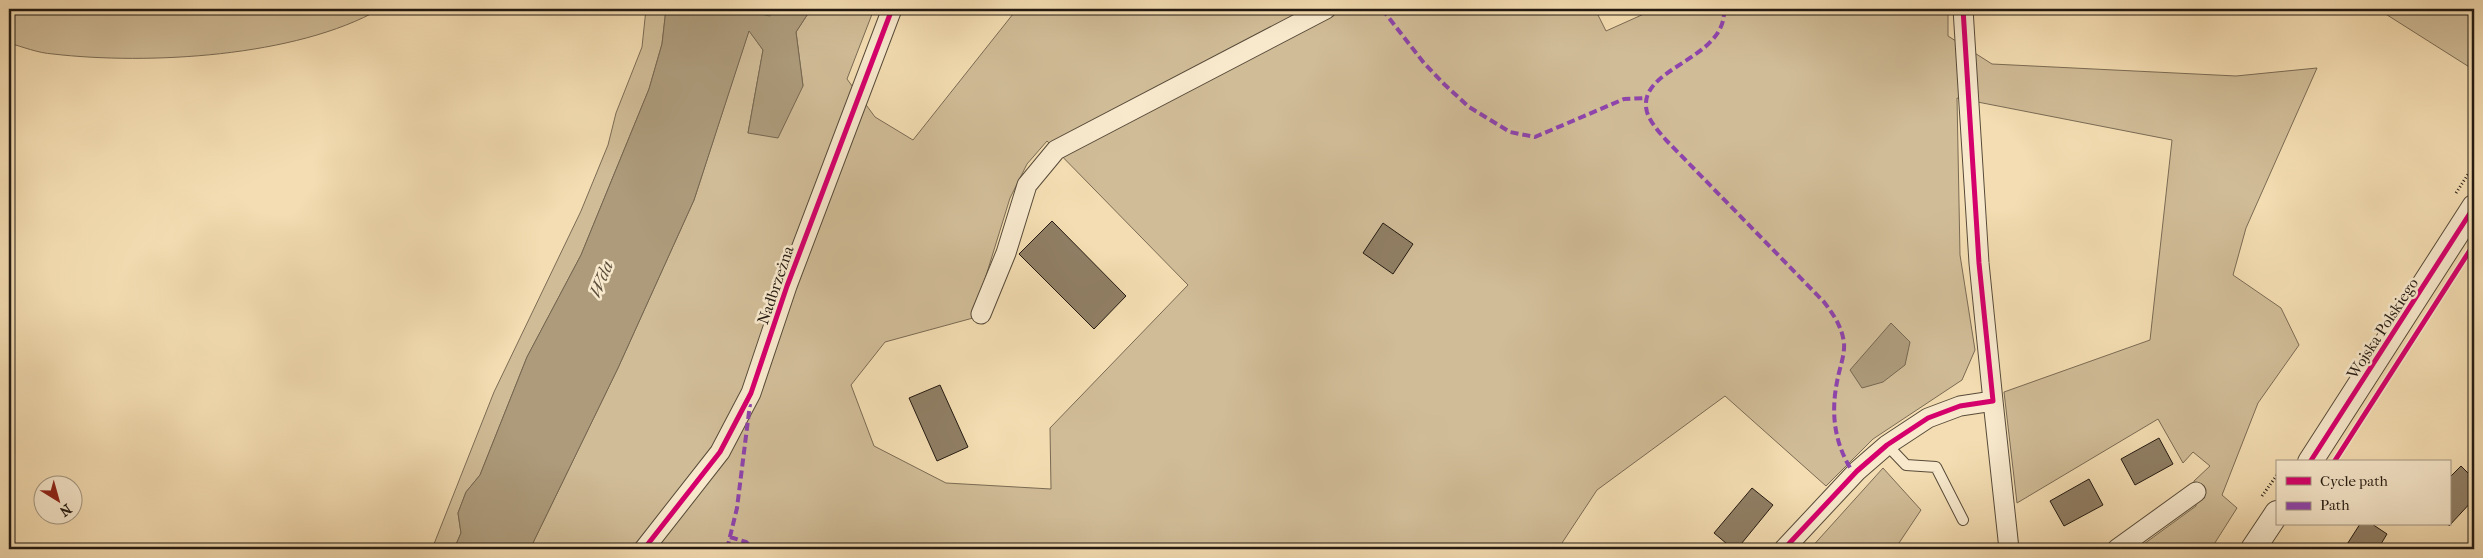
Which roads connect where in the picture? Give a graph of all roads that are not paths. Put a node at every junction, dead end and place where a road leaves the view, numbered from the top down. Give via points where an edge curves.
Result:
1 (892, 9) edge
2 (1326, 9) edge
3 (1963, 9) edge
4 (2474, 207) edge
5 (981, 314) dead end
6 (1992, 400) junction
7 (1887, 445) junction
8 (2311, 460) edge
9 (2196, 492) dead end
10 (2276, 514) edge
11 (1963, 520) dead end
12 (644, 549) edge
13 (1784, 549) edge
14 (2009, 549) edge
15 (2117, 549) edge
16 (2253, 549) edge

1 - 12 street, Nadbrzeżna via 790,278 751,393 720,452
2 - 5 street via 1056,150 1027,185 1006,253
3 - 6 street via 1979,263
4 - 8 street, Wojska Polskiego
6 - 7 street via 1960,406 1928,418
6 - 14 street
7 - 11 lane via 1906,465 1936,467
7 - 13 street via 1857,471
9 - 15 street
10 - 16 street

